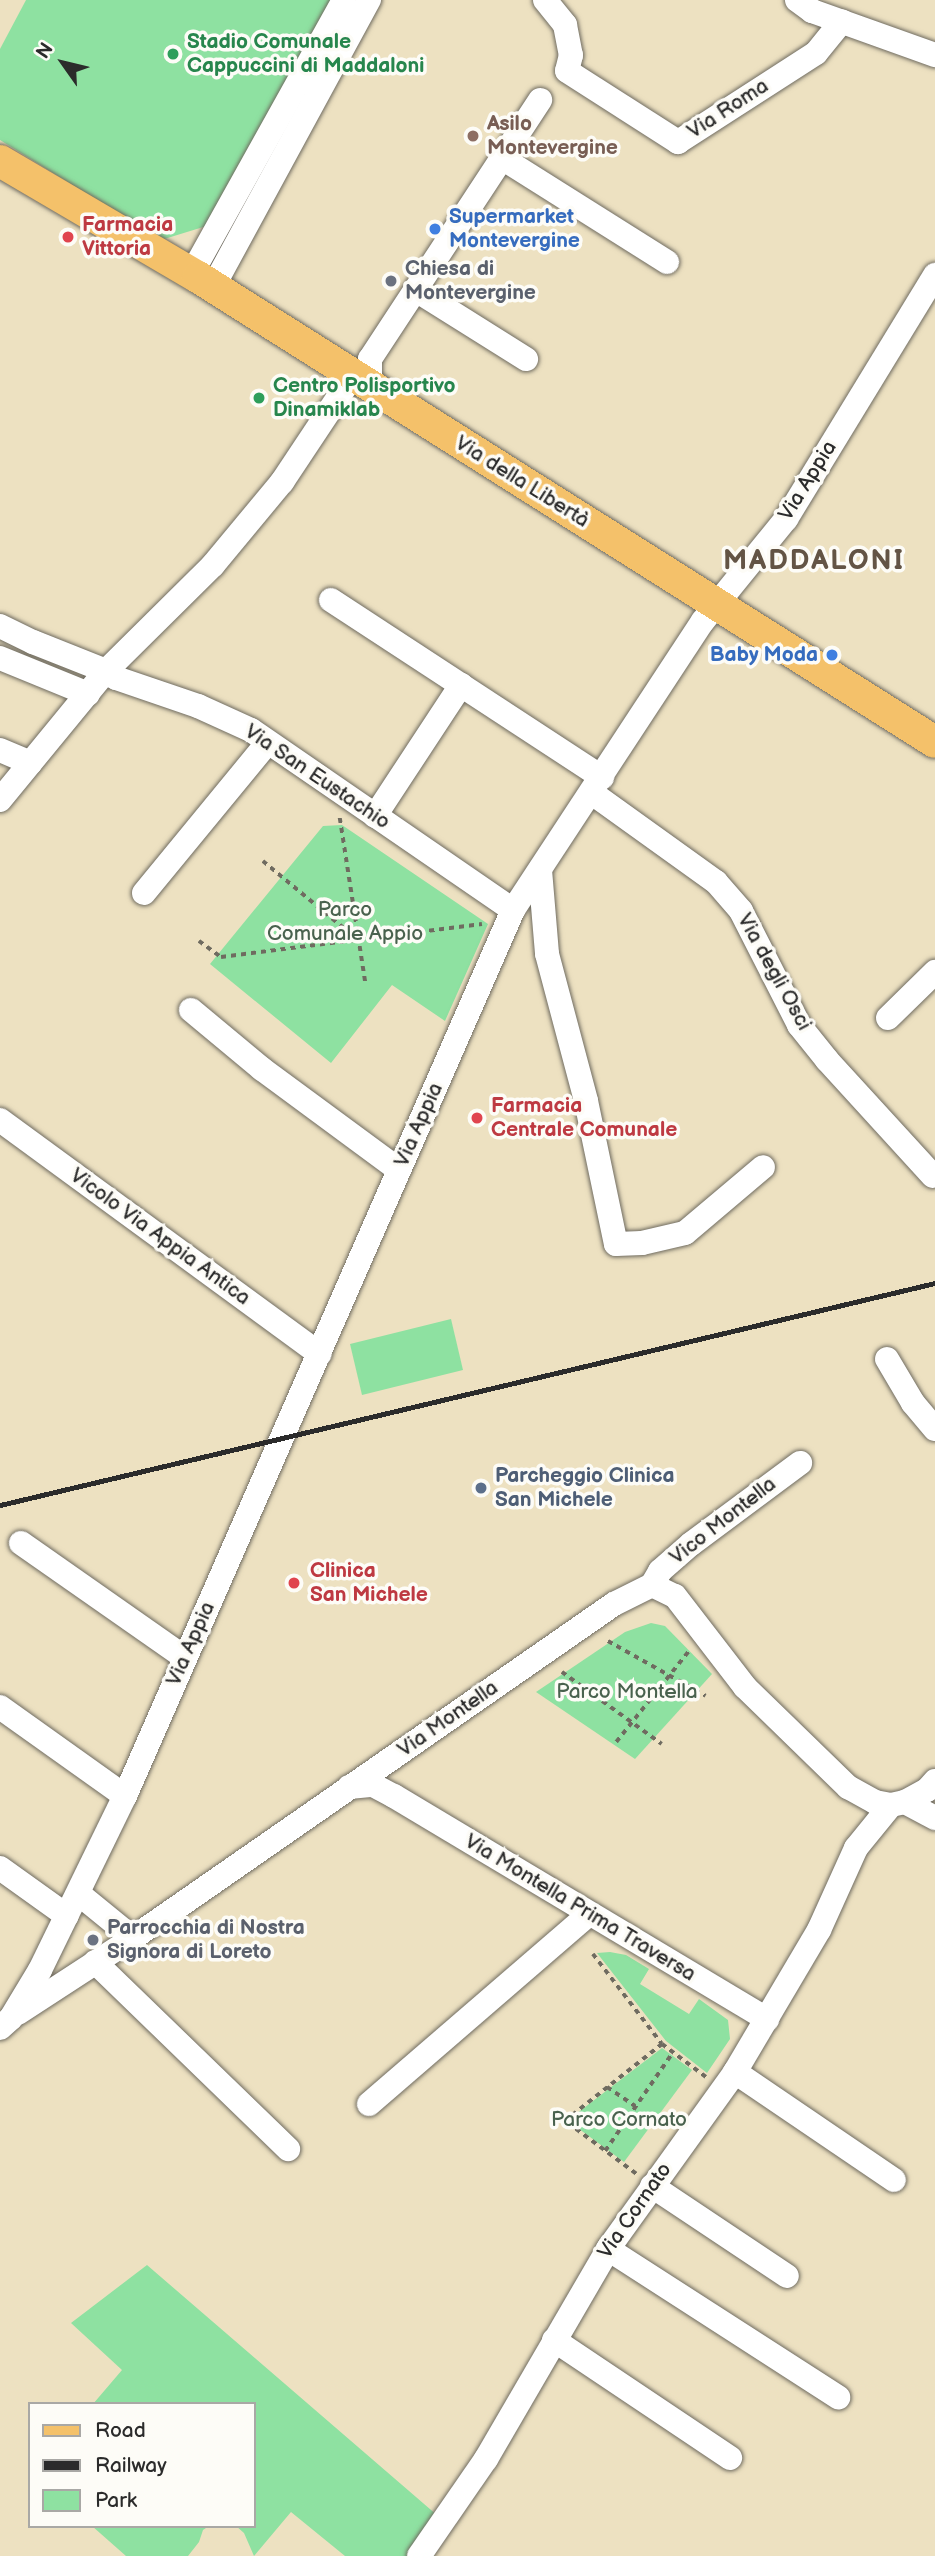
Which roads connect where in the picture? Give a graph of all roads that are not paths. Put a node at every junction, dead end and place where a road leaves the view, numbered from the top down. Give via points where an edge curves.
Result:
1 (344, 0) edge
2 (369, 0) edge
3 (545, 0) edge
4 (797, 0) edge
5 (842, 21) junction
6 (332, 44) junction
7 (935, 55) edge
8 (540, 100) dead end
9 (502, 158) junction
10 (0, 161) edge
11 (667, 262) dead end
12 (935, 275) edge
13 (202, 280) junction
14 (416, 290) junction
15 (526, 359) dead end
16 (361, 380) junction
17 (331, 600) dead end
18 (717, 604) junction
19 (0, 626) edge
20 (0, 658) edge
21 (106, 671) junction
22 (461, 685) junction
23 (88, 694) junction
24 (268, 742) junction
25 (935, 742) edge
26 (0, 750) edge
27 (30, 764) junction
28 (597, 785) junction
29 (0, 800) edge
30 (374, 816) junction
31 (540, 870) junction
32 (144, 893) dead end
33 (510, 915) junction
34 (935, 972) edge
35 (191, 1010) dead end
36 (888, 1018) dead end
37 (0, 1121) edge
38 (763, 1167) dead end
39 (399, 1170) junction
40 (933, 1176) dead end
41 (320, 1354) junction
42 (887, 1359) dead end
43 (935, 1429) edge
44 (800, 1463) dead end
45 (22, 1543) dead end
46 (652, 1585) junction
47 (184, 1657) junction
48 (0, 1706) edge
49 (414, 1742) junction
50 (349, 1787) junction
51 (848, 1787) junction
52 (919, 1794) edge
53 (125, 1796) junction
54 (394, 1796) junction
55 (935, 1818) edge
56 (856, 1848) junction
57 (0, 1868) edge
58 (79, 1894) junction
59 (589, 1913) junction
60 (67, 1916) junction
61 (133, 1938) junction
62 (95, 1962) junction
63 (767, 2019) junction
64 (6, 2023) edge
65 (735, 2072) junction
66 (369, 2104) dead end
67 (288, 2149) dead end
68 (645, 2180) junction
69 (894, 2180) dead end
70 (608, 2249) junction
71 (787, 2276) dead end
72 (554, 2340) junction
73 (838, 2397) dead end
74 (730, 2458) dead end
75 (419, 2556) edge

1 - 6 street
2 - 6 street
3 - 5 street, Via Roma via 565,25 571,55 567,71 678,142 816,52
4 - 5 street via 812,11
5 - 7 street
6 - 13 street
8 - 9 street
9 - 11 street
9 - 14 street
10 - 13 main road, Via della Libertà
12 - 18 street, Via Appia via 786,519
13 - 16 main road, Via della Libertà
14 - 15 street
14 - 16 street
16 - 18 main road, Via della Libertà
16 - 21 street via 213,565
17 - 22 street, Via degli Osci
18 - 25 main road, Via della Libertà
18 - 28 street, Via Appia
19 - 21 street, Via San Eustachio
20 - 23 street
21 - 23 street
21 - 24 street, Via San Eustachio via 125,682 198,706
22 - 28 street, Via degli Osci
22 - 30 street
23 - 27 street
24 - 30 street, Via San Eustachio
24 - 32 street
26 - 27 street
27 - 29 street
28 - 31 street, Via Appia
28 - 40 street, Via degli Osci via 716,882 741,911 799,1025
30 - 33 street, Via San Eustachio
31 - 33 street, Via Appia
31 - 38 street via 547,954 586,1101 616,1244 685,1233
33 - 39 street, Via Appia
34 - 36 street
35 - 39 street
37 - 41 street, Vicolo Via Appia Antica
39 - 41 street, Via Appia
41 - 47 street, Via Appia
42 - 43 street
44 - 46 street, Vico Montella via 691,1544 660,1571
45 - 47 street
46 - 49 street, Via Montella via 614,1604
46 - 51 street via 676,1596 746,1687
47 - 53 street, Via Appia
48 - 53 street
49 - 50 street, Via Montella
49 - 54 street via 394,1779
50 - 54 street, Via Montella Prima Traversa via 373,1785
50 - 61 street, Via Montella
51 - 52 street via 875,1802
51 - 56 street
52 - 55 street
52 - 56 street, Via Cornato
53 - 58 street, Via Appia
54 - 59 street, Via Montella Prima Traversa
56 - 63 street, Via Cornato via 819,1930
57 - 60 street
58 - 60 street, Via Appia
58 - 61 street
59 - 63 street, Via Montella Prima Traversa
59 - 66 street
60 - 64 street, Via Appia
61 - 62 street, Via Montella
62 - 64 street, Via Montella
62 - 67 street
63 - 65 street, Via Cornato
65 - 68 street, Via Cornato
65 - 69 street
68 - 70 street, Via Cornato
68 - 71 street
70 - 72 street, Via Cornato
70 - 73 street
72 - 74 street
72 - 75 street, Via Cornato via 486,2459

